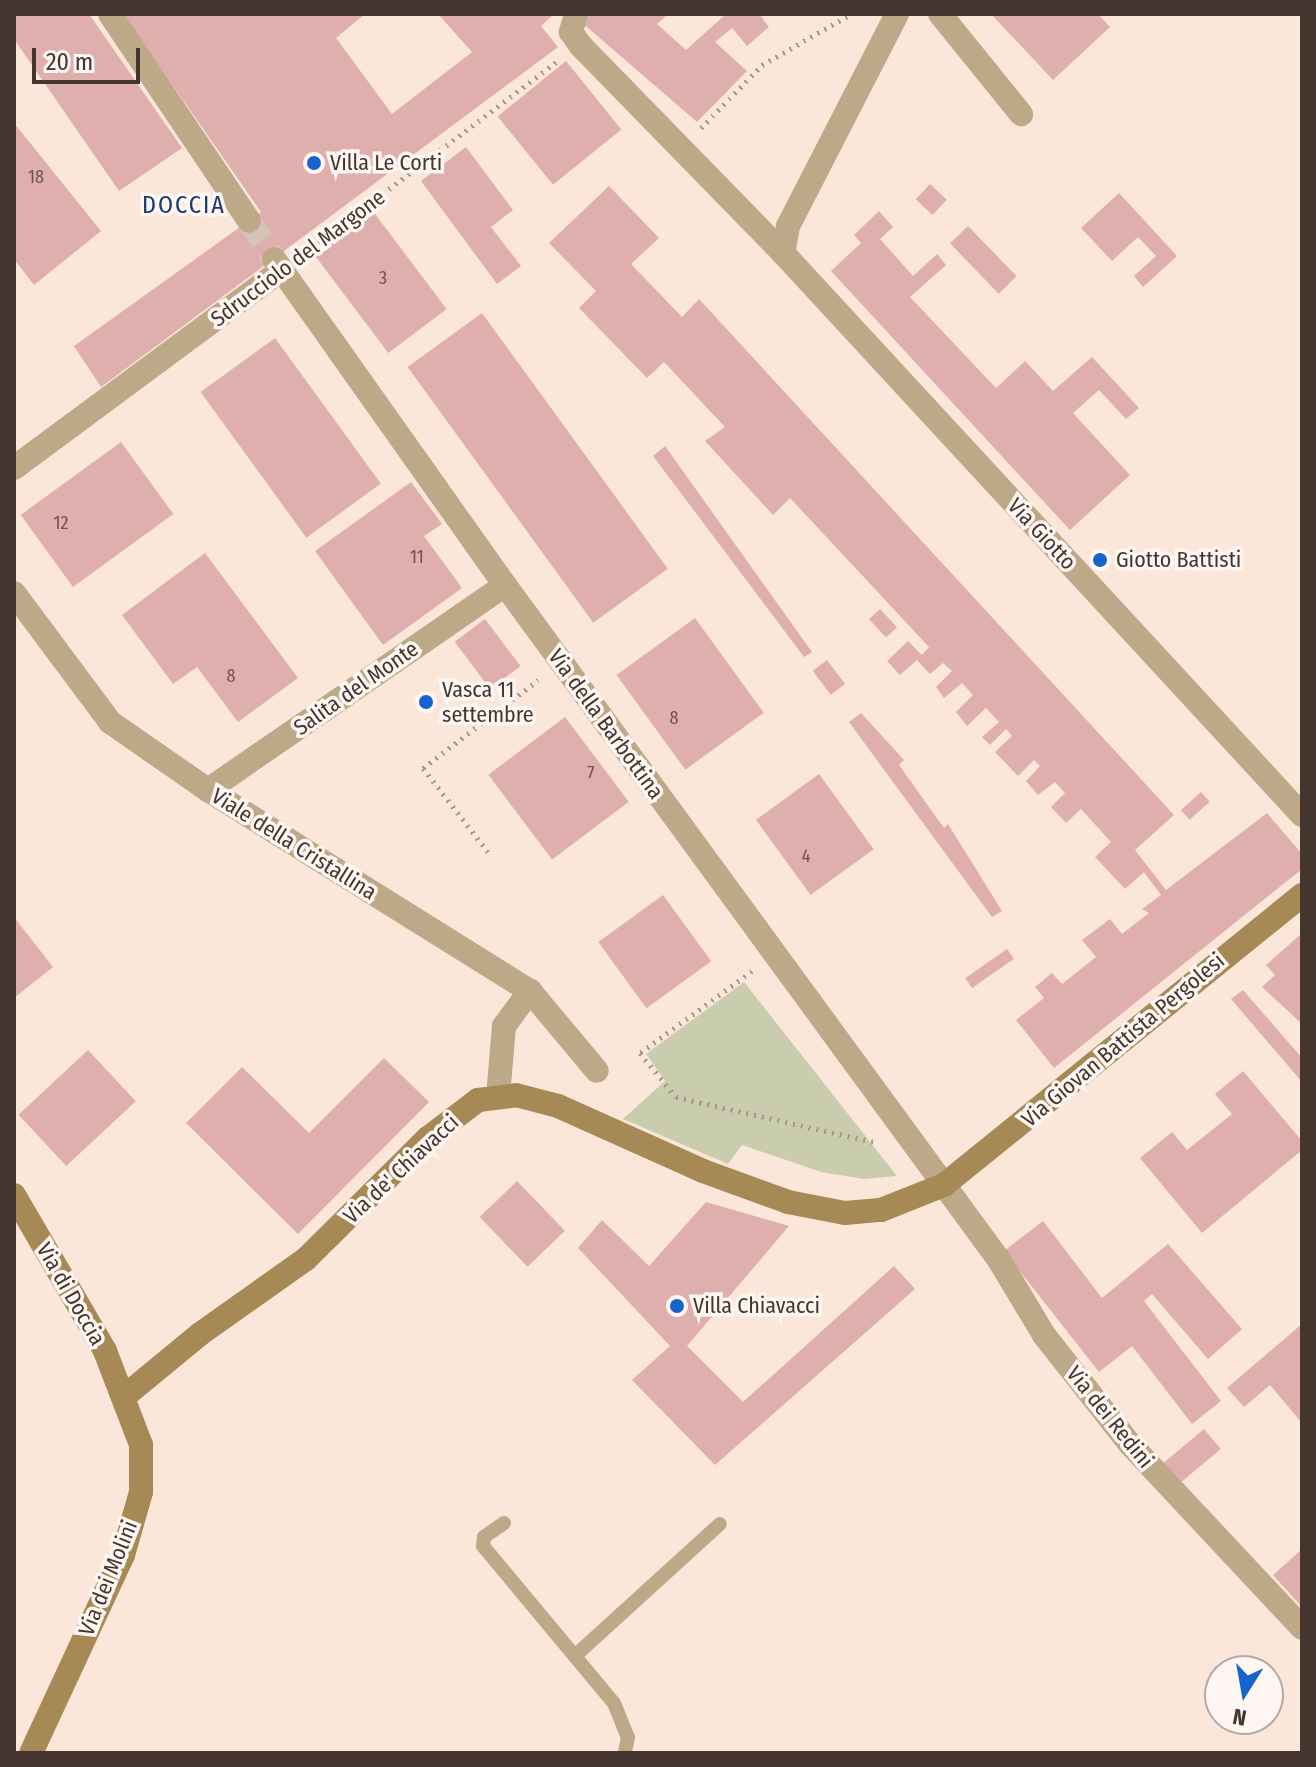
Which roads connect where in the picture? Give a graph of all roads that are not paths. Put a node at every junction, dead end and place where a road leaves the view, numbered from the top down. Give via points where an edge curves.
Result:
1 (110, 14) edge
2 (897, 14) edge
3 (940, 14) edge
4 (576, 30) edge
5 (1021, 114) dead end
6 (249, 221) tunnel mouth
7 (783, 253) junction
8 (278, 264) joint
9 (14, 468) edge
10 (505, 585) junction
11 (14, 593) edge
12 (208, 790) junction
13 (1302, 815) edge
14 (1302, 895) edge
15 (530, 991) junction
16 (597, 1071) dead end
17 (498, 1097) junction
18 (944, 1185) junction
19 (14, 1195) edge
20 (126, 1395) junction
21 (504, 1523) dead end
22 (720, 1524) dead end
23 (1302, 1628) edge
24 (577, 1654) junction
25 (31, 1753) edge
26 (625, 1753) edge

1 - 6 street
2 - 7 street via 788,226
3 - 5 street
4 - 7 street, Via Giotto via 681,149
7 - 13 street, Via Giotto
8 - 9 street, Sdrucciolo del Margone
8 - 10 street, Via della Barbottina
10 - 12 street, Salita del Monte
10 - 18 street, Via della Barbottina
11 - 12 street, Viale della Cristallina via 110,722
12 - 15 street, Viale della Cristallina
14 - 18 street, Via Giovan Battista Pergolesi
15 - 16 street, Viale della Cristallina
15 - 17 street via 504,1026
17 - 18 street, Via de' Chiavacci via 516,1095 558,1106 703,1171 819,1209 881,1210
17 - 20 street, Via de' Chiavacci via 478,1100 428,1138 306,1259 200,1334
18 - 23 street, Via dei Redini via 1044,1335 1129,1443
19 - 20 street, Via di Doccia
20 - 25 street, Via dei Molini via 141,1445 141,1492 123,1555
21 - 24 lane via 484,1537 483,1546
22 - 24 lane
24 - 26 lane via 614,1703 628,1737

